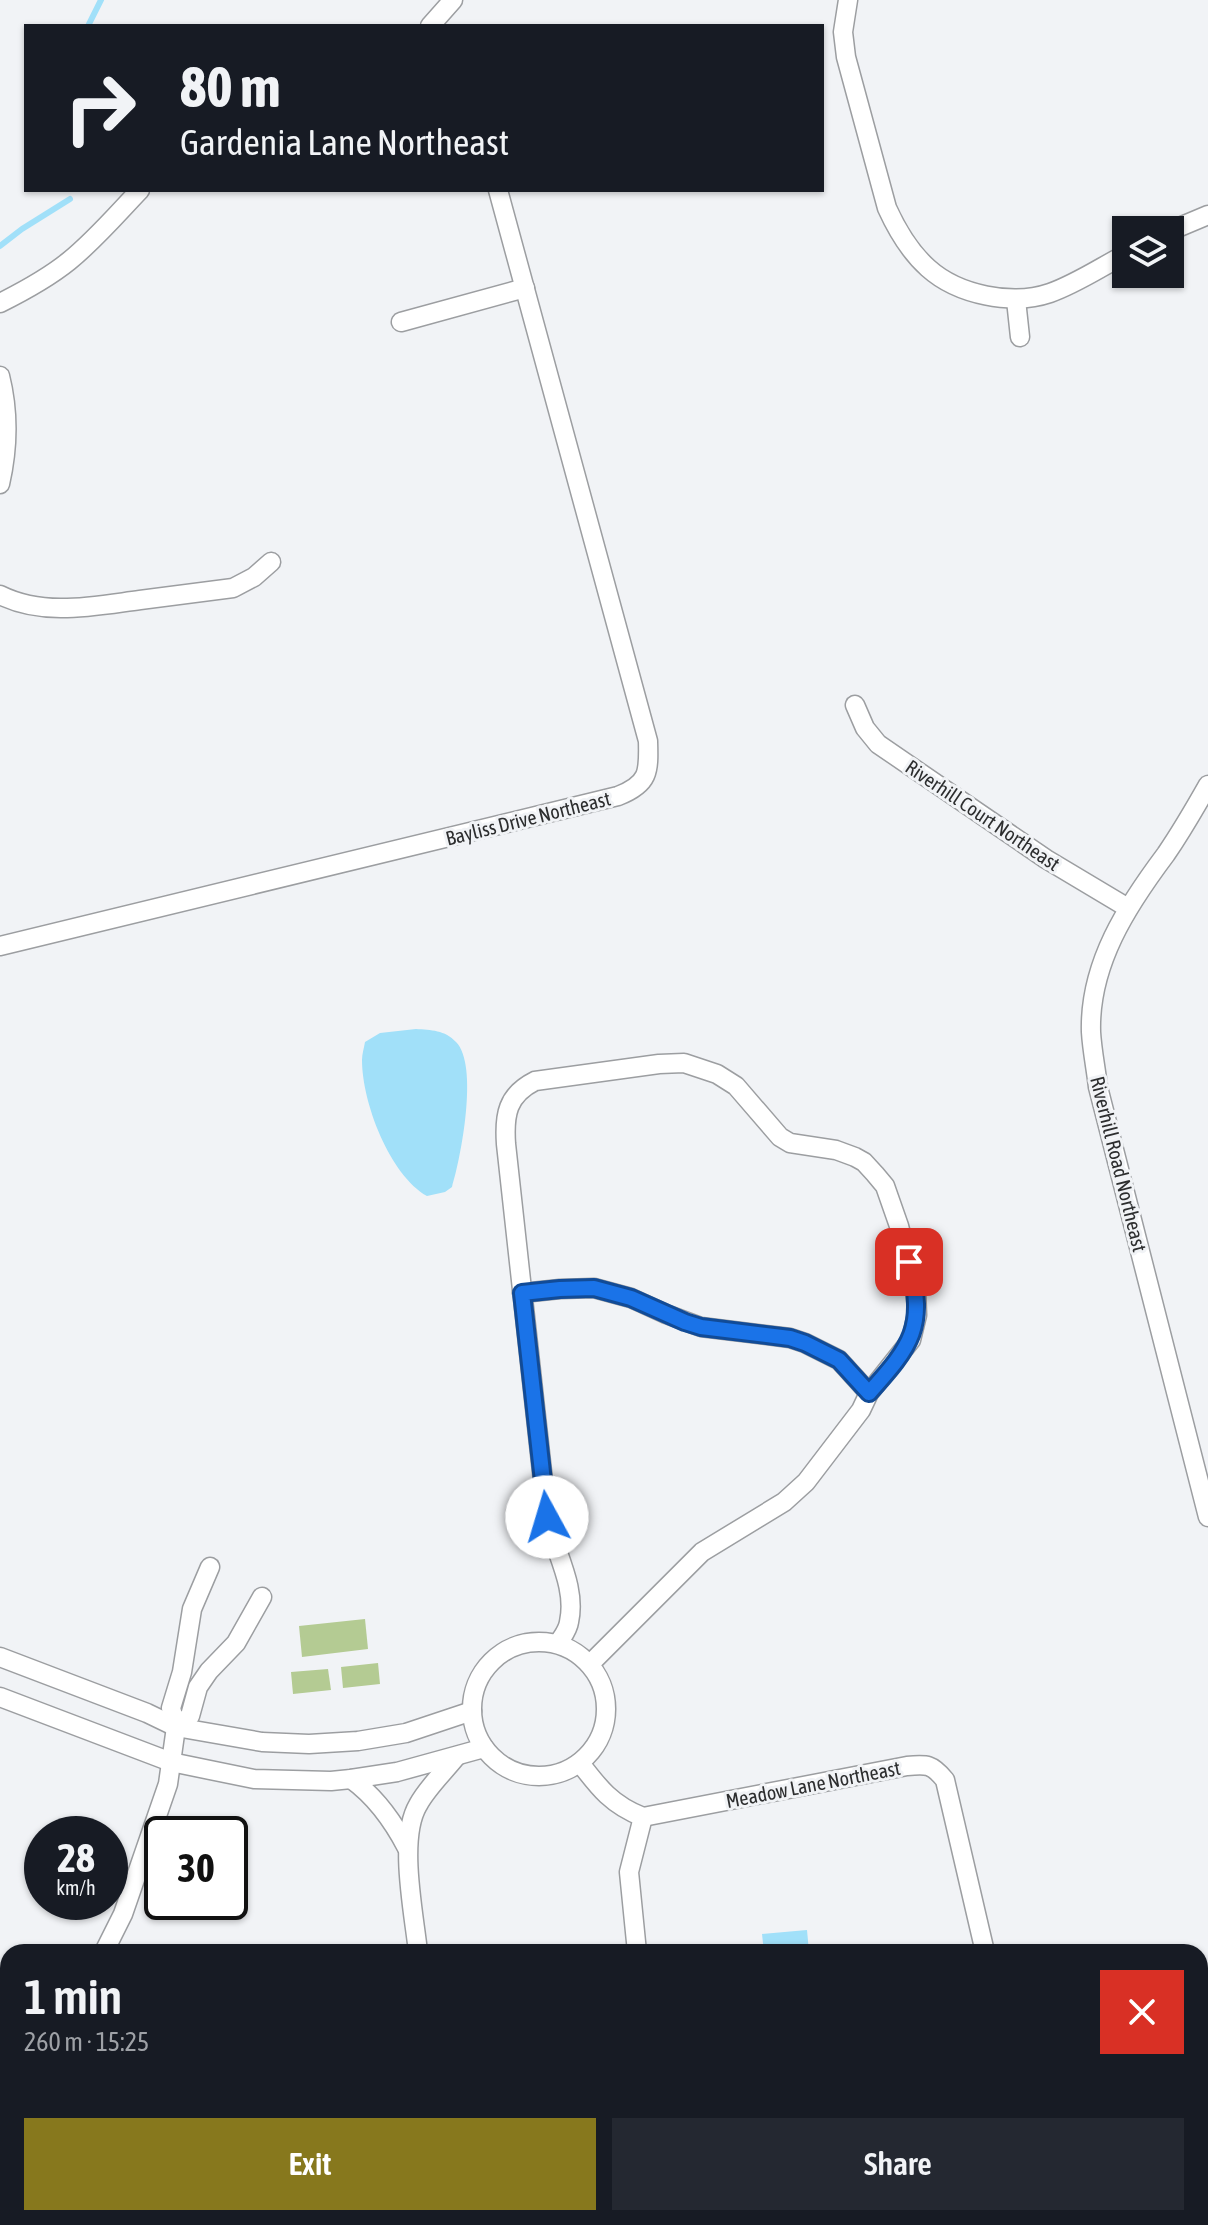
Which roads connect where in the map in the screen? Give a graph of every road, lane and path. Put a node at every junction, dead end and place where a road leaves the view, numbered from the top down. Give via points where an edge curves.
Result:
1 (453, 0) edge
2 (848, 0) edge
3 (432, 24) edge
4 (138, 192) edge
5 (499, 192) edge
6 (1208, 215) edge
7 (1184, 225) edge
8 (1112, 261) edge
9 (525, 288) junction
10 (1016, 300) junction
11 (0, 303) edge
12 (401, 322) dead end
13 (1020, 337) dead end
14 (0, 376) edge
15 (0, 484) edge
16 (271, 562) dead end
17 (0, 595) edge
18 (855, 705) dead end
19 (645, 778) junction
20 (1208, 785) edge
21 (663, 787) dead end
22 (1128, 908) junction
23 (0, 946) edge
24 (522, 1293) junction
25 (869, 1393) junction
26 (1208, 1517) edge
27 (210, 1567) dead end
28 (262, 1597) dead end
29 (558, 1644) junction
30 (0, 1657) edge
31 (590, 1664) junction
32 (0, 1697) edge
33 (472, 1711) junction
34 (176, 1727) junction
35 (484, 1748) junction
36 (456, 1757) junction
37 (171, 1762) junction
38 (580, 1763) junction
39 (351, 1779) junction
40 (643, 1817) junction
41 (407, 1848) junction
42 (108, 1944) edge
43 (417, 1944) edge
44 (636, 1944) edge
45 (983, 1944) edge

1 - 3 street
2 - 10 street via 846,57 897,230 930,270 952,283
4 - 11 street via 67,263
5 - 9 street
6 - 7 street
8 - 10 street via 1049,293
9 - 12 street
9 - 19 street via 648,741
10 - 13 street
14 - 15 street via 7,444
16 - 17 street via 233,588 89,607 45,608
18 - 22 street, Riverhill Court Northeast via 878,744 1046,859
19 - 21 street
19 - 23 street, Bayliss Drive Northeast via 636,789 618,796
20 - 22 street, Riverhill Road Northeast
22 - 26 street, Riverhill Road Northeast via 1095,989 1091,1031 1098,1087
24 - 25 street via 594,1288 701,1327 790,1338 839,1360
24 - 25 street via 504,1126 512,1099 535,1081 659,1064 701,1067 736,1086 780,1137 855,1157 885,1186 916,1290 917,1315 911,1340
24 - 29 street via 547,1517 571,1602 569,1624
25 - 31 street via 806,1482 784,1502 702,1552
27 - 34 street via 192,1609 171,1708
28 - 34 street via 236,1643 204,1677 190,1716
29 - 31 street
29 - 33 street via 530,1642 490,1662 477,1682
30 - 34 street
31 - 38 street via 607,1701 606,1722 599,1742
32 - 37 street
33 - 34 street via 406,1733 309,1744
33 - 35 street
34 - 37 street
35 - 36 street
35 - 38 street via 511,1771 531,1777 551,1776
36 - 39 street
36 - 41 street via 417,1807
37 - 39 street via 254,1779
37 - 42 street via 142,1860
38 - 40 street via 603,1793
39 - 41 street via 388,1814
40 - 44 street via 629,1872
40 - 45 street, Meadow Lane Northeast via 924,1764 945,1780
41 - 43 street

